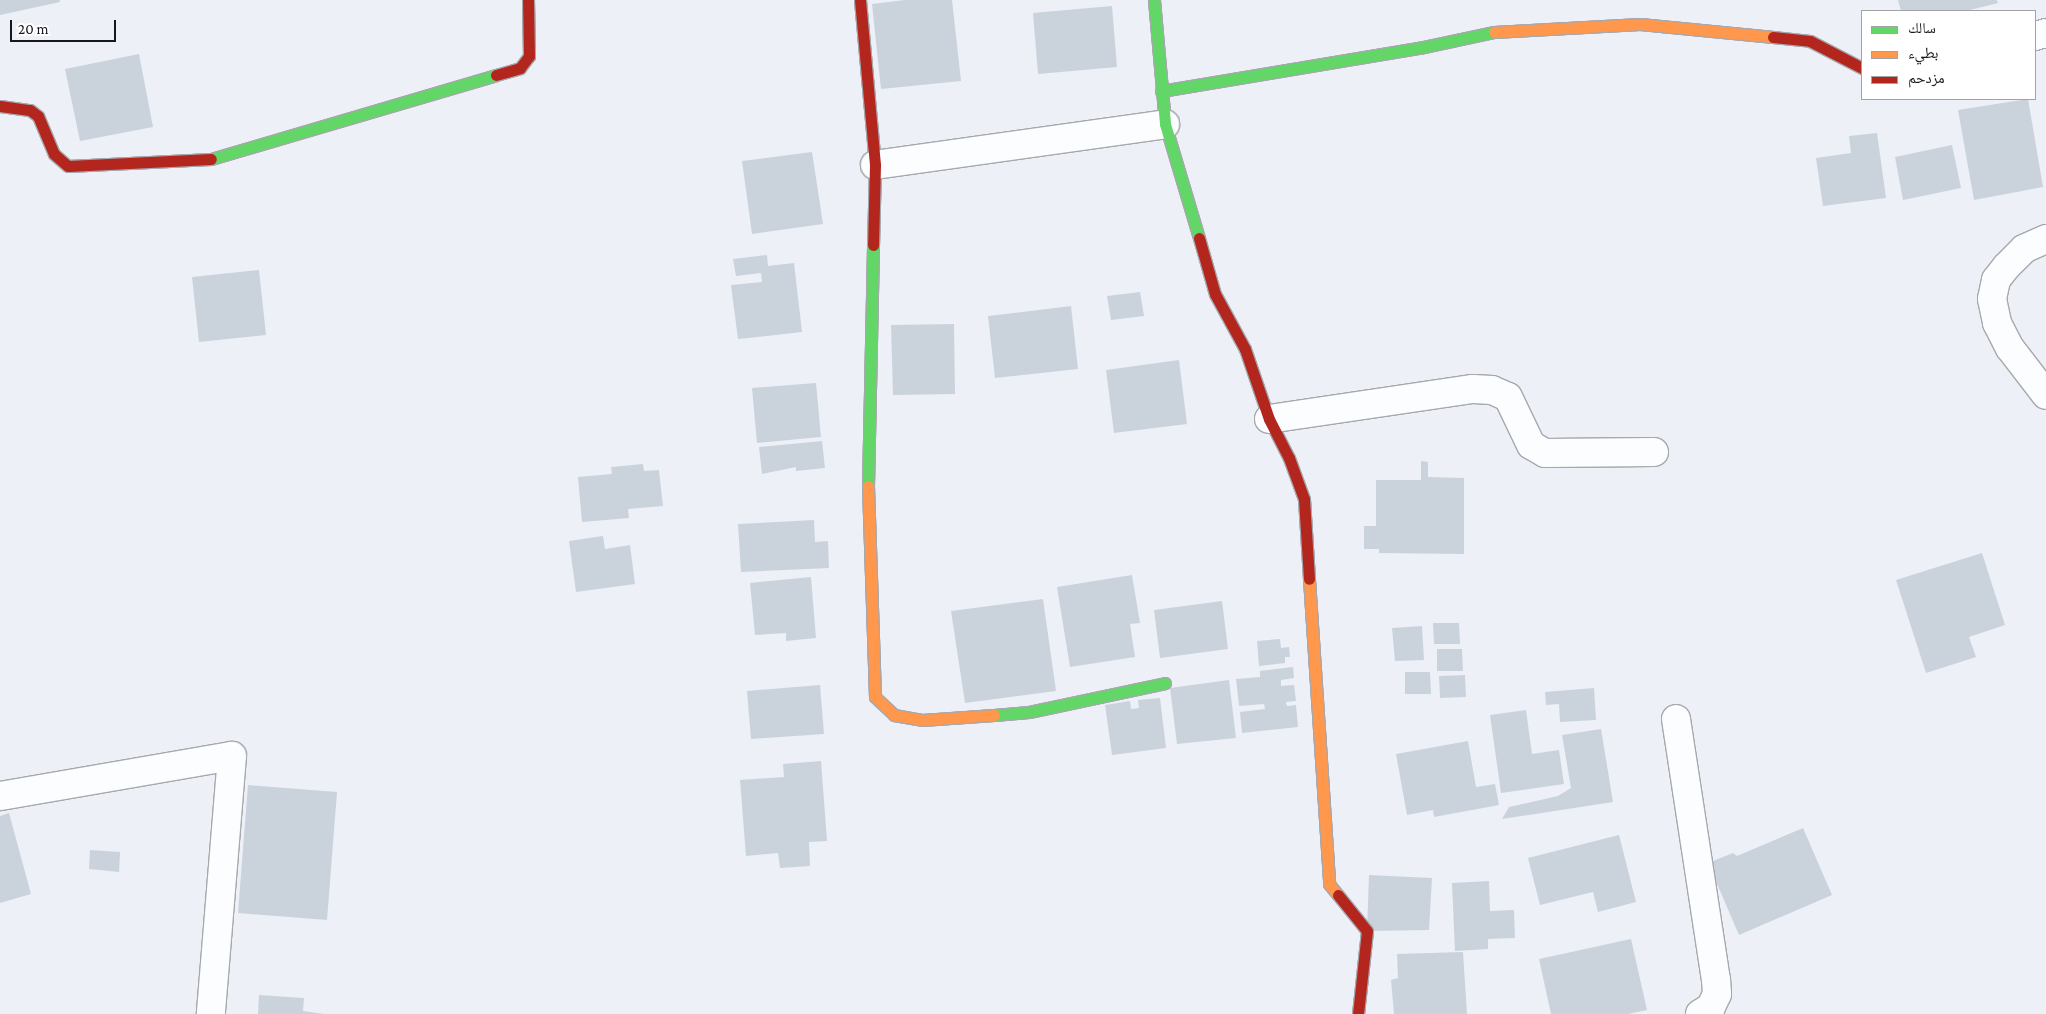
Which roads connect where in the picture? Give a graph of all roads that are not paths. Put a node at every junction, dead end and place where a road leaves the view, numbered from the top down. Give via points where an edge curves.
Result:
1 (528, 0) edge
2 (860, 0) edge
3 (1154, 0) edge
4 (1861, 67) edge
5 (1160, 91) junction
6 (0, 106) edge
7 (1165, 124) junction
8 (875, 165) junction
9 (2046, 239) edge
10 (2046, 394) edge
11 (1269, 419) junction
12 (1654, 452) dead end
13 (1165, 683) dead end
14 (1676, 719) dead end
15 (0, 796) edge
16 (211, 1014) edge
17 (1358, 1014) edge
18 (1700, 1014) edge

1 - 6 street via 530,41 528,56 520,68 208,160 68,166 54,154 38,116 30,110
2 - 8 street
3 - 5 street
4 - 5 street via 1810,41 1790,38 1640,24 1563,26 1497,31 1419,48
5 - 7 street
7 - 8 street
7 - 11 street via 1215,294 1245,349
8 - 13 street via 868,490 875,697 894,715 922,720 1029,712
9 - 10 street via 2024,249 2006,267 1996,280 1992,299 1997,323 2010,348
11 - 12 street via 1473,389 1492,390 1508,397 1531,445 1545,453
11 - 17 street via 1289,458 1304,499 1329,884 1368,931
14 - 18 street via 1716,978 1717,994 1710,1007
15 - 16 street via 232,756

